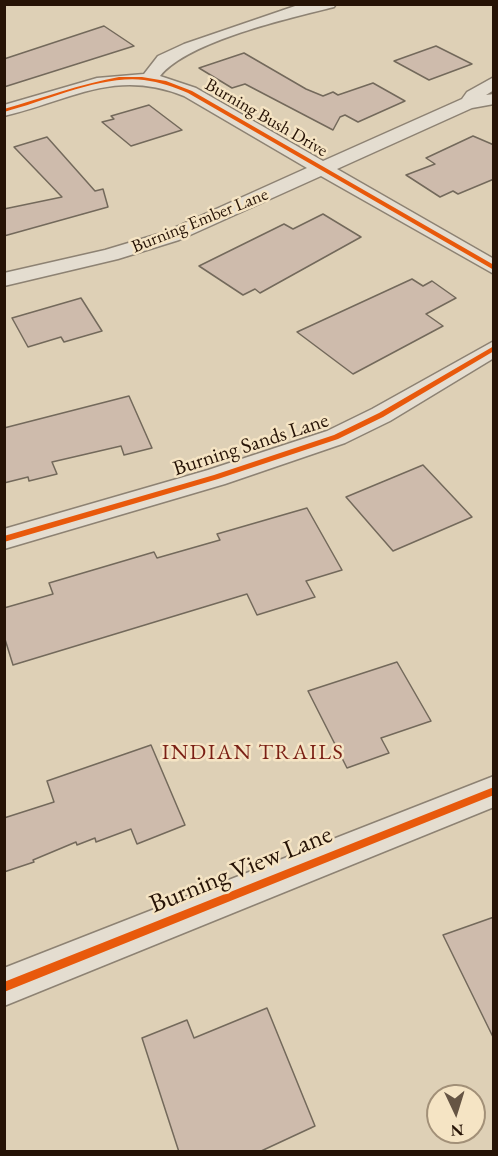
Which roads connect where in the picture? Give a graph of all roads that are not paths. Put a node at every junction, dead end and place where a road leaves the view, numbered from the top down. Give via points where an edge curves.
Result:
1 (329, 4) edge
2 (293, 8) edge
3 (150, 77) junction
4 (494, 82) edge
5 (494, 99) edge
6 (468, 103) junction
7 (4, 111) edge
8 (323, 169) junction
9 (494, 268) edge
10 (4, 280) edge
11 (494, 348) edge
12 (4, 538) edge
13 (494, 790) edge
14 (4, 987) edge

1 - 2 street
2 - 3 street via 173,54 159,63
3 - 7 street, Burning Bush Drive via 99,82
3 - 8 street, Burning Bush Drive via 190,92
4 - 6 street
5 - 6 street
6 - 8 street, Burning Ember Lane
8 - 9 street, Burning Bush Drive
8 - 10 street, Burning Ember Lane via 157,241
11 - 12 street, Burning Sands Lane via 336,437 216,477
13 - 14 street, Burning View Lane

